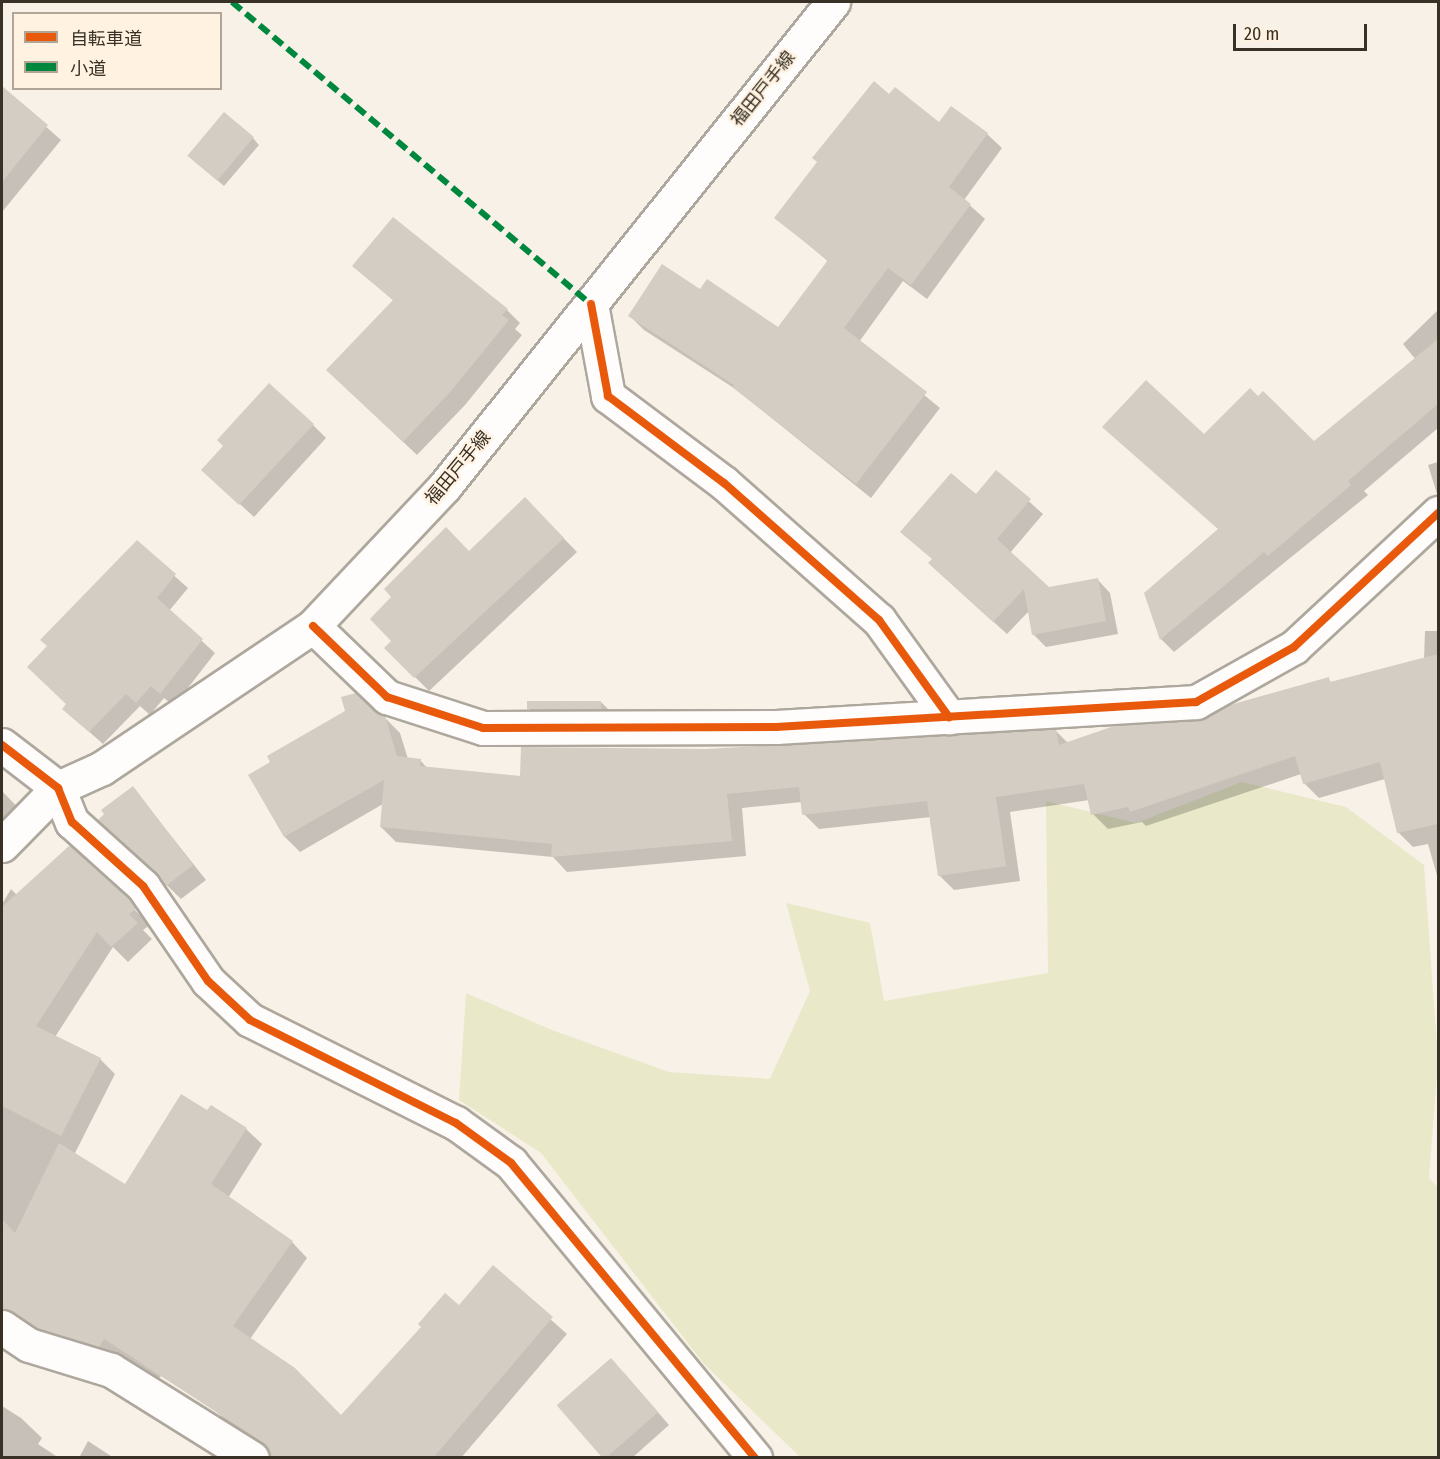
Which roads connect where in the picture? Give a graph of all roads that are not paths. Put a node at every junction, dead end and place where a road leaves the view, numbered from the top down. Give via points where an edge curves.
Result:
1 (833, 2) edge
2 (591, 304) junction
3 (1438, 513) edge
4 (313, 626) junction
5 (949, 717) junction
6 (2, 745) edge
7 (58, 788) junction
8 (2, 846) edge
9 (2, 1327) edge
10 (252, 1458) edge
11 (755, 1458) edge

1 - 2 street, 福田戸手線
2 - 4 street, 福田戸手線 via 444,487
2 - 5 street via 608,396 724,483 879,620
3 - 5 street via 1294,646 1196,702
4 - 5 street via 387,697 483,728 776,727
4 - 7 street, 福田戸手線 via 102,768
6 - 7 street
7 - 8 street, 福田戸手線
7 - 11 street via 72,822 143,886 208,981 249,1020 456,1123 511,1162
9 - 10 street via 29,1345 111,1370

